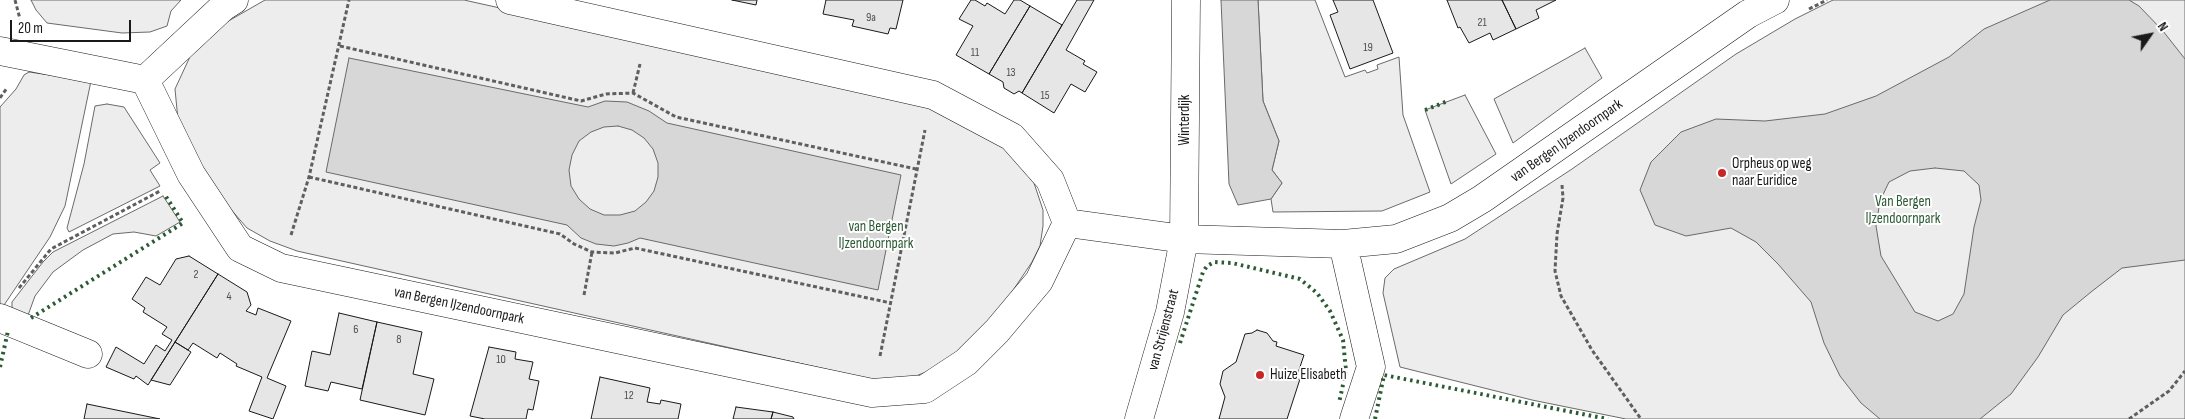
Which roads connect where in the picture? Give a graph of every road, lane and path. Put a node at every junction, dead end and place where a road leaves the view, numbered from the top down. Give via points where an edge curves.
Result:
1 (234, 0) edge
2 (349, 0) edge
3 (510, 0) edge
4 (1186, 0) edge
5 (1775, 0) edge
6 (340, 46) junction
7 (0, 51) edge
8 (145, 80) junction
9 (933, 95) junction
10 (916, 169) junction
11 (191, 174) junction
12 (309, 177) junction
13 (1561, 180) dead end
14 (1067, 223) junction
15 (1184, 239) junction
16 (1343, 244) junction
17 (592, 252) junction
18 (281, 268) junction
19 (891, 303) junction
20 (1, 318) edge
21 (578, 331) junction
22 (88, 354) dead end
23 (2185, 371) edge
24 (872, 393) junction
25 (1139, 419) edge
26 (1354, 419) edge
27 (1641, 419) edge
28 (2129, 419) edge

1 - 8 street
2 - 6 path
3 - 9 street
4 - 15 street, Winterdijk
5 - 16 street, van Bergen IJzendoornpark via 1748,14 1518,176 1450,218 1396,239
6 - 10 path via 581,101 606,94 633,93 676,117
6 - 12 path
7 - 8 street
8 - 11 street, van Bergen IJzendoornpark
9 - 10 path
9 - 14 street via 1012,137 1050,180
10 - 19 path
11 - 18 street, van Bergen IJzendoornpark via 240,248
11 - 20 path via 51,249 6,305
12 - 17 path via 560,234
12 - 18 path
13 - 27 path via 1563,198 1555,270 1561,296 1592,350
14 - 15 street, van Bergen IJzendoornpark
14 - 24 street, van Bergen IJzendoornpark via 1039,281 966,362 925,389
15 - 16 street, van Bergen IJzendoornpark
15 - 25 street, van Strijenstraat via 1170,312
16 - 26 street via 1371,366
17 - 19 path via 615,253 636,248
17 - 21 path
18 - 21 street, van Bergen IJzendoornpark
19 - 24 path
20 - 22 street
21 - 24 street, van Bergen IJzendoornpark
23 - 28 path via 2169,391

